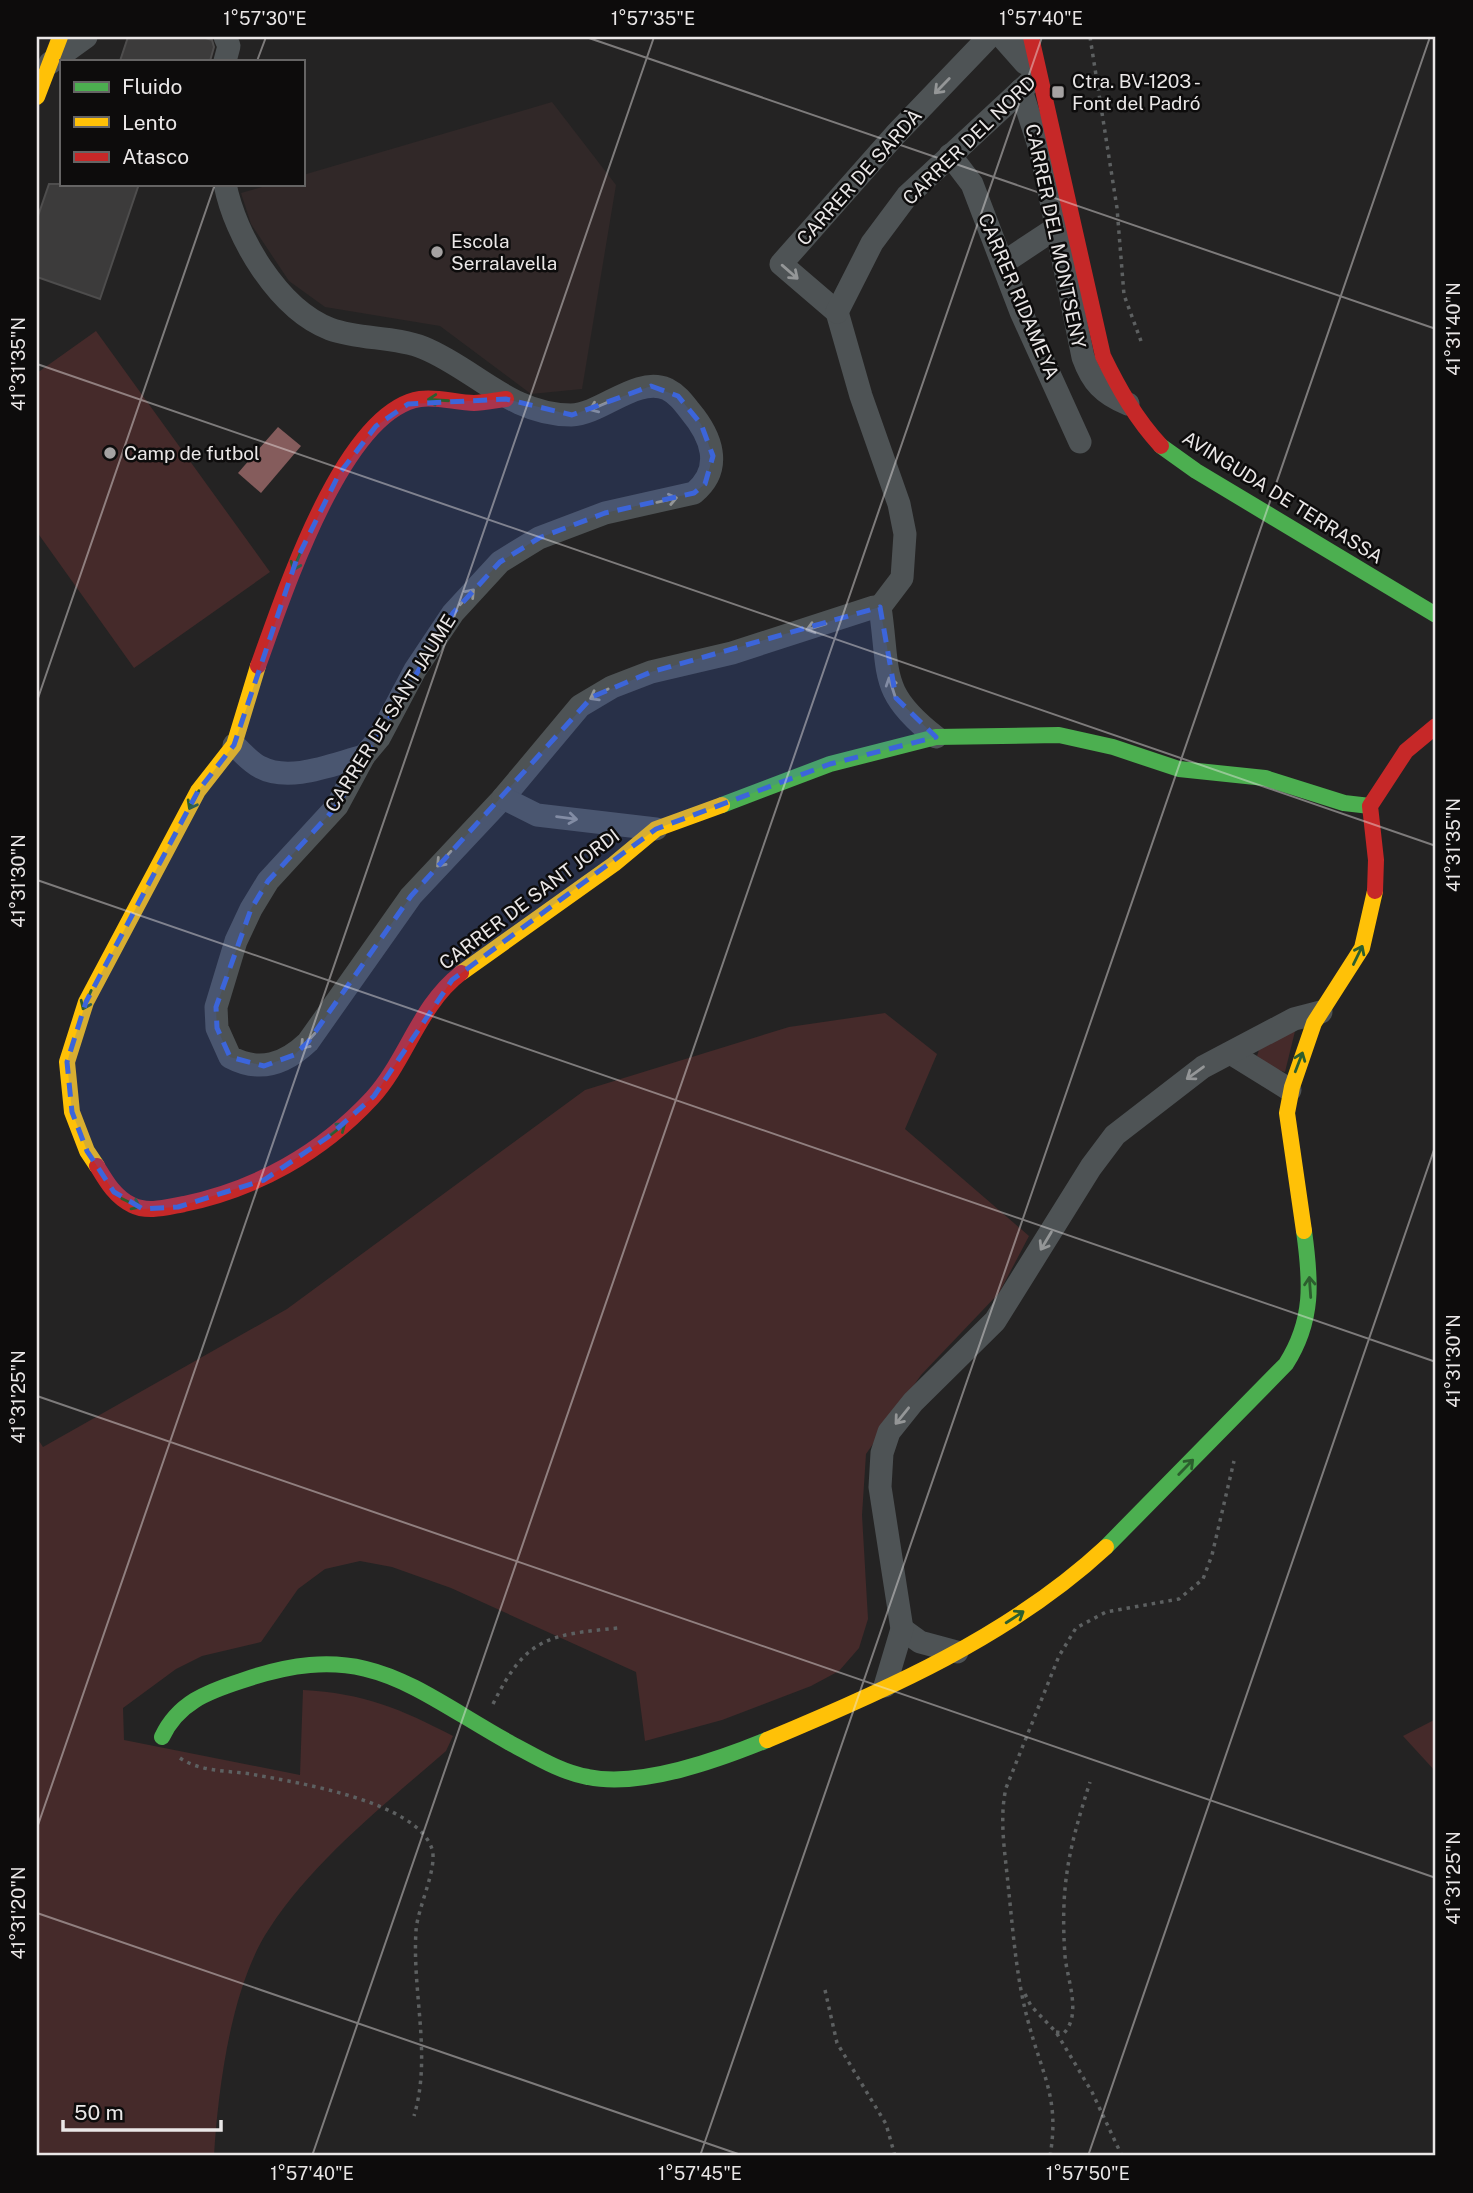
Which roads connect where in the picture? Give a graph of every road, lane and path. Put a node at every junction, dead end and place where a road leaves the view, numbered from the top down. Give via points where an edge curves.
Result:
1 (60, 37) edge
2 (86, 37) edge
3 (225, 37) edge
4 (989, 37) edge
5 (1002, 37) edge
6 (1021, 37) edge
7 (1031, 37) edge
8 (1090, 37) edge
9 (225, 60) edge
10 (50, 63) junction
11 (1041, 72) junction
12 (1021, 90) junction
13 (37, 97) edge
14 (950, 155) junction
15 (226, 186) edge
16 (1065, 222) junction
17 (1003, 263) junction
18 (837, 312) junction
19 (1141, 341) dead end
20 (506, 399) junction
21 (1128, 404) joint
22 (1080, 442) dead end
23 (880, 607) junction
24 (1436, 615) edge
25 (1436, 726) edge
26 (936, 737) junction
27 (234, 745) junction
28 (364, 756) junction
29 (503, 798) junction
30 (1370, 806) junction
31 (656, 829) junction
32 (1321, 1012) junction
33 (1232, 1054) junction
34 (1290, 1090) junction
35 (1235, 1457) dead end
36 (618, 1628) dead end
37 (902, 1629) junction
38 (957, 1652) junction
39 (885, 1686) junction
40 (483, 1727) junction
41 (162, 1737) joint
42 (1090, 1782) dead end
43 (825, 1990) dead end
44 (1024, 1992) junction
45 (1056, 2032) junction
46 (414, 2116) dead end
47 (895, 2156) edge
48 (1050, 2156) edge
49 (1122, 2156) edge

1 - 10 street
2 - 10 street
3 - 9 street via 229,46
4 -> 18 street, CARRER DE SARDÀ via 781,264
5 - 6 street via 1026,63 1030,61
7 - 11 street, CARRER DEL NORD
8 - 19 path via 1117,208 1124,295
10 - 13 street
11 - 12 street, CARRER DEL NORD
11 - 16 street
12 - 14 street, CARRER DEL NORD
12 - 16 street, CARRER DEL MONTSENY
14 - 17 street, CARRER RIDAMEYA via 972,184
14 - 18 street, CARRER DEL NORD via 907,196 872,243
15 - 20 street, CARRER DE SANT JAUME via 240,233 254,256 303,313 330,329 423,348
16 - 17 street
16 - 21 street, CARRER DEL MONTSENY via 1079,341 1088,373 1108,396
17 - 22 street, CARRER RIDAMEYA
18 - 23 street via 905,534 901,578
20 -> 27 street via 474,403 420,399 394,411 360,443 339,474 296,561
28 -> 20 street, CARRER DE SANT JAUME via 453,613 500,562 566,526 694,493 705,484 713,456 711,442 678,397 665,389 651,386 572,415
21 - 24 street, AVINGUDA DE TERRASSA via 1163,448 1196,471
26 -> 23 street via 908,715 896,698 885,658
23 -> 29 street, CARRER DE SANT JAUME via 732,653 651,672 602,692 580,706
25 - 30 street via 1406,751
26 - 30 street, CARRER DE SANT JORDI via 1059,735 1179,769 1265,778 1343,803
26 - 31 street, CARRER DE SANT JORDI via 830,764
27 - 28 street via 258,767 292,774
27 -> 31 street, CARRER DE SANT JORDI via 198,791 107,960 86,1002 67,1062 72,1112 88,1151 114,1192 143,1209 178,1208 217,1197 264,1180 297,1160 374,1096 419,1022 452,980
29 -> 28 street, CARRER DE SANT JAUME via 411,896 308,1042 279,1063 240,1062 222,1046 215,1020 236,941 268,881 337,806
29 -> 31 street via 537,815
32 -> 30 street via 1347,977 1368,932 1378,853
32 - 33 street via 1294,1019
34 -> 32 street
33 - 34 street
33 -> 37 street via 1203,1067 1115,1135 995,1321 889,1432 882,1453 880,1487
38 -> 34 street via 1068,1581 1160,1494 1293,1356 1311,1301 1288,1123
35 - 44 path via 1203,1579 1179,1599 1106,1612 1076,1628 1059,1656 1011,1772 1003,1799 1003,1825 1017,1971
36 - 40 path via 543,1640 512,1671
37 - 38 street via 920,1642
37 - 39 street
38 - 39 street
39 - 40 street via 778,1736 637,1781 606,1782 579,1775
40 - 41 street via 397,1678 355,1664 322,1663 274,1671 195,1698 171,1719
41 - 46 path via 186,1763 316,1787 365,1802 405,1818 427,1840 433,1860 416,1931 422,2062
42 - 45 path via 1064,1879 1065,1949 1073,2017 1064,2033
43 - 47 path via 837,2043 886,2124
44 - 45 path via 1036,2013
44 - 48 path via 1027,2021 1051,2096 1054,2128
45 - 49 path via 1092,2092

